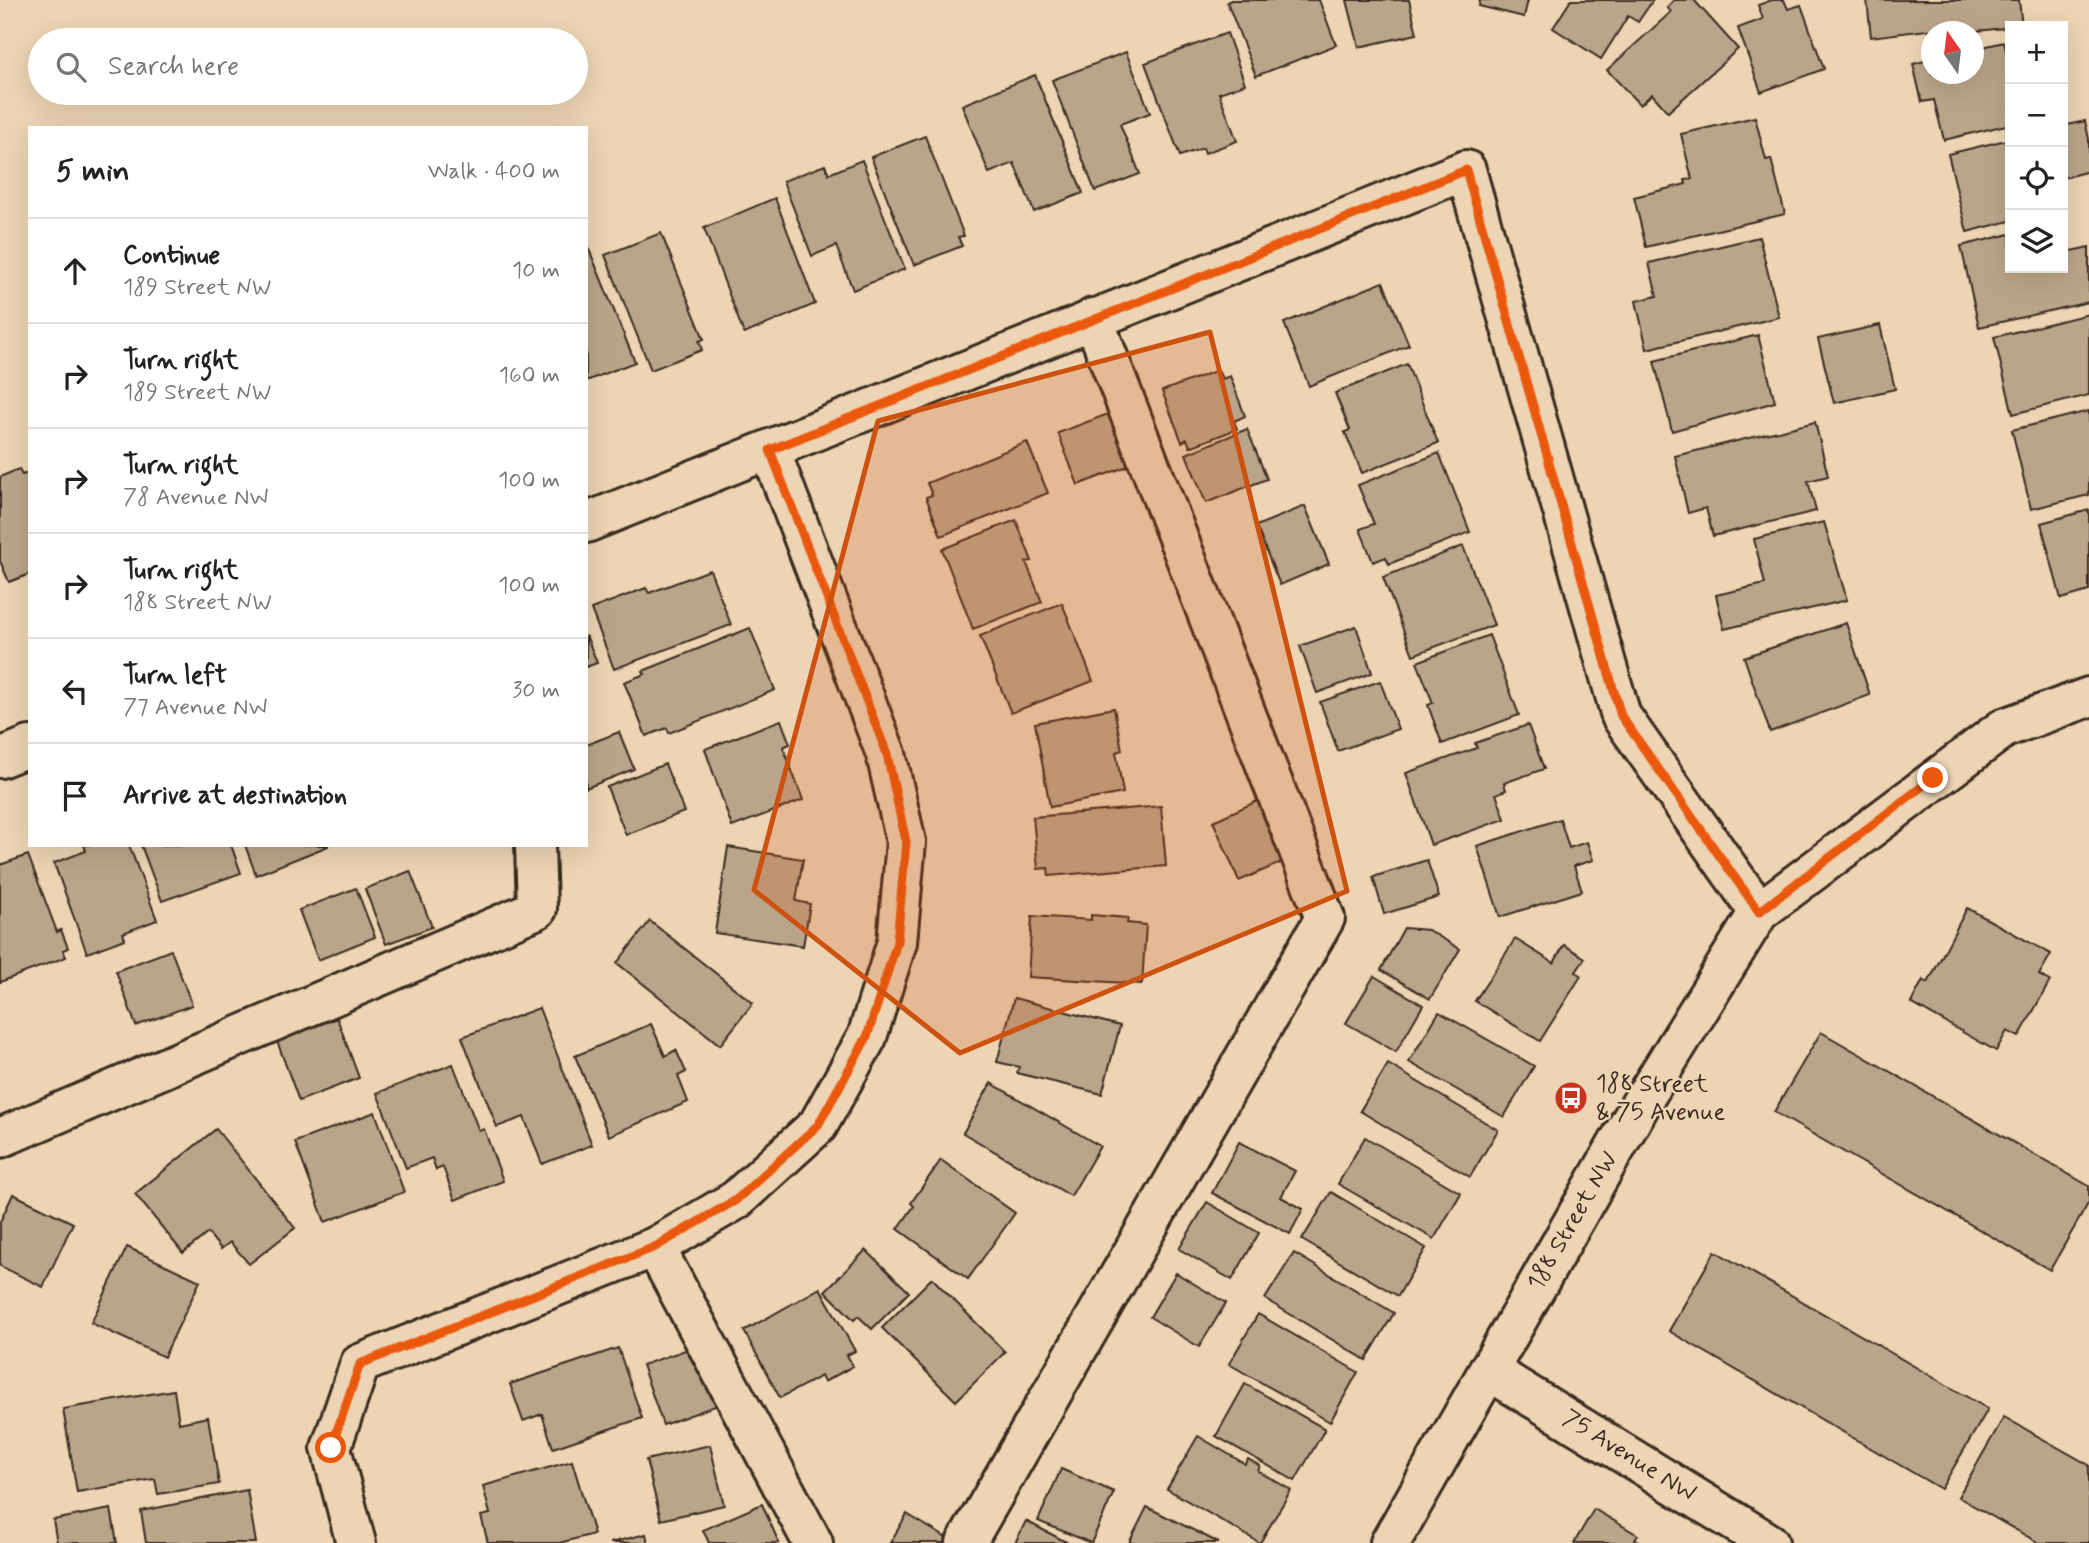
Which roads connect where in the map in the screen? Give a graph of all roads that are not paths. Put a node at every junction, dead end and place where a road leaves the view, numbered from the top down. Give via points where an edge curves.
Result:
1 (1093, 318) junction
2 (770, 450) junction
3 (588, 522) edge
4 (2089, 697) edge
5 (28, 747) edge
6 (0, 758) edge
7 (535, 847) edge
8 (1759, 912) junction
9 (0, 1138) edge
10 (655, 1247) junction
11 (1488, 1370) junction
12 (356, 1543) edge
13 (813, 1543) edge
14 (966, 1543) edge
15 (1390, 1543) edge
16 (1769, 1543) edge

1 - 2 street
1 - 8 street via 1466,170 1621,716
1 - 14 street via 1325,918
2 - 3 street
2 - 10 street via 887,754 906,842 897,942 867,1037 818,1125 736,1200
4 - 8 street via 2004,728
5 - 6 street
7 - 9 street via 537,909
8 - 11 street, 188 Street NW via 1640,1105
10 - 12 street via 360,1364 331,1448
10 - 13 street
11 - 15 street, 188 Street NW
11 - 16 street, 75 Avenue NW

